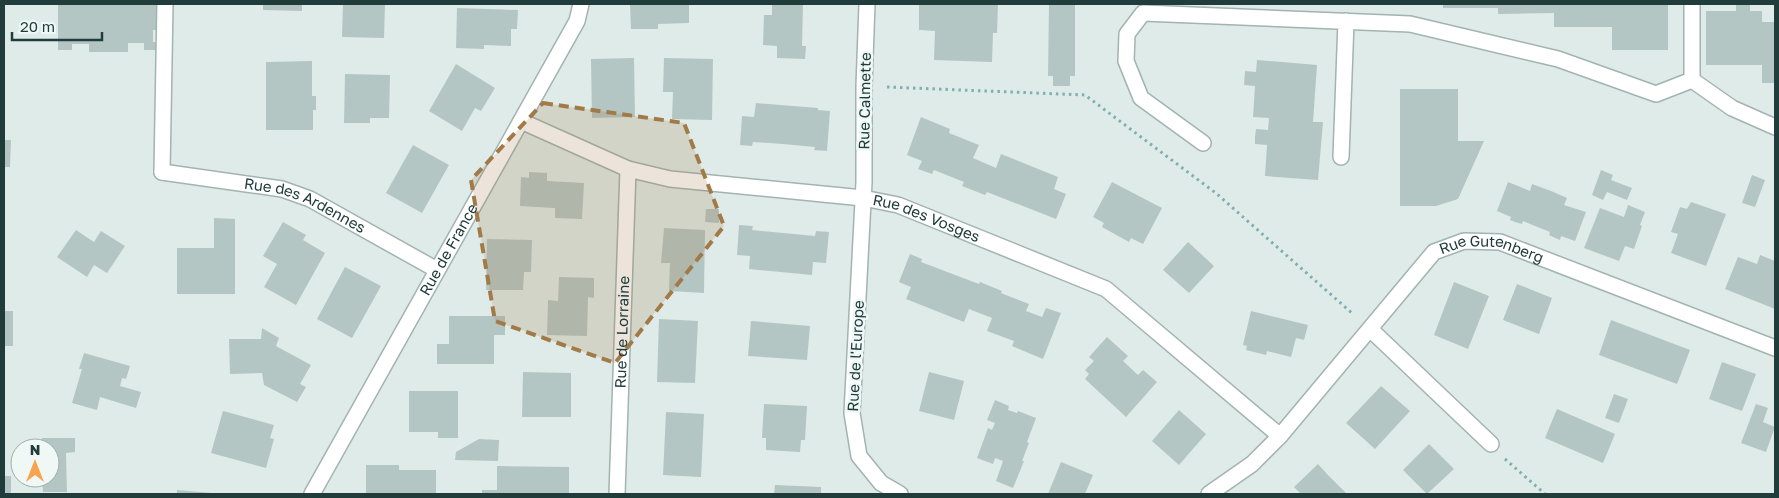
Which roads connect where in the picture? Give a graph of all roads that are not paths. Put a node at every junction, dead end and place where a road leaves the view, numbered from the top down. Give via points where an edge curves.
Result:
1 (165, 4) edge
2 (581, 4) edge
3 (868, 4) edge
4 (1692, 4) edge
5 (1346, 21) junction
6 (1692, 80) junction
7 (521, 121) junction
8 (1775, 127) edge
9 (1203, 143) dead end
10 (1341, 157) dead end
11 (628, 169) junction
12 (863, 198) junction
13 (437, 270) junction
14 (1370, 329) junction
15 (1775, 348) edge
16 (1280, 436) junction
17 (1491, 444) road end
18 (312, 494) edge
19 (617, 494) edge
20 (900, 494) edge
21 (1209, 494) edge

1 - 13 street, Rue des Ardennes via 162,172 282,189 310,198
2 - 7 street, Rue de France via 576,21
3 - 12 street, Rue Calmette
4 - 6 street
5 - 6 street via 1420,26 1558,59 1656,94
5 - 9 street via 1143,13 1127,34 1126,62 1142,98
5 - 10 street
6 - 8 street via 1732,108
7 - 11 street, Rue des Vosges
7 - 13 street, Rue de France
11 - 12 street, Rue des Vosges via 670,179
11 - 19 street, Rue de Lorraine
12 - 16 street, Rue des Vosges via 898,206 1106,289
12 - 20 street, Rue de l'Europe via 852,413 859,456 881,483
13 - 18 street, Rue de France
14 - 15 street, Rue Gutenberg via 1434,252 1464,241 1500,242
14 - 16 street, Rue Gutenberg
14 - 17 street
16 - 21 street, Rue Gutenberg via 1252,464

